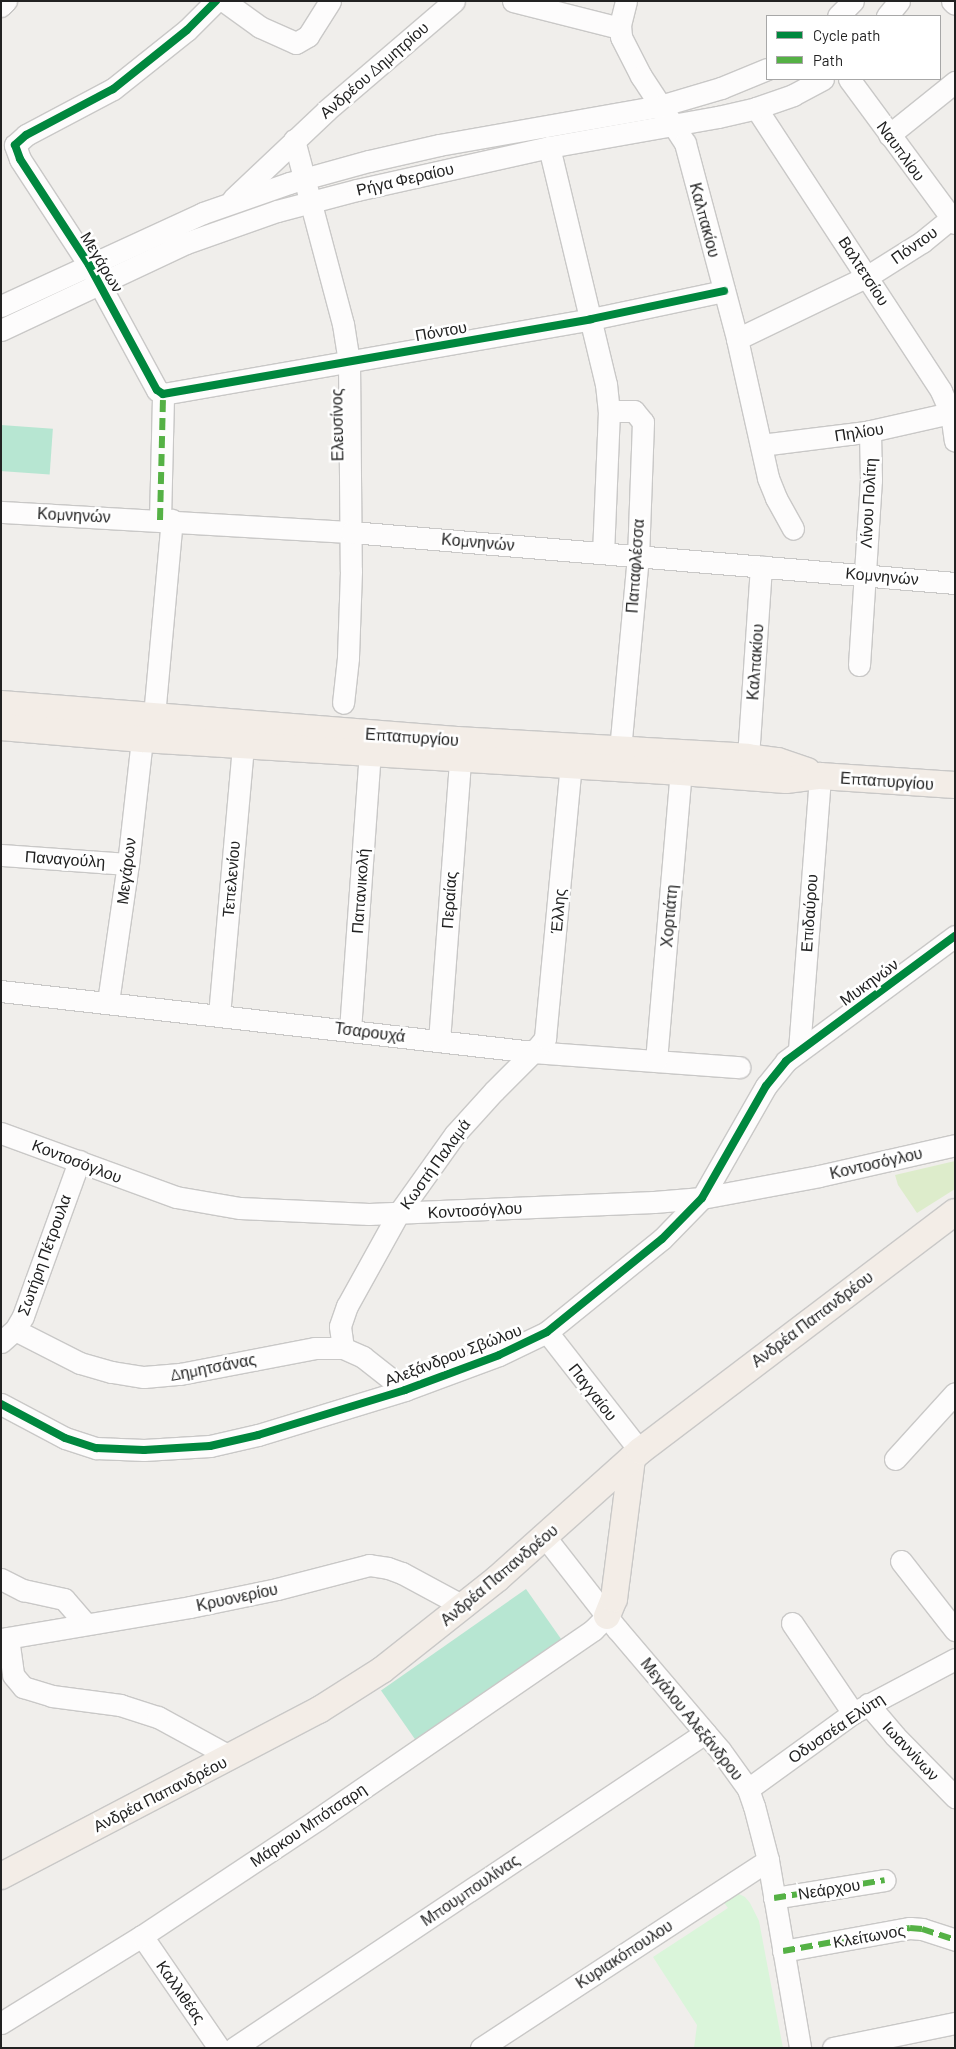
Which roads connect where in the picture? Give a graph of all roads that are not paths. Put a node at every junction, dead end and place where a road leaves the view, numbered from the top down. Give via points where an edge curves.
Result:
1 (6, 1) edge
2 (216, 1) edge
3 (224, 1) edge
4 (330, 1) edge
5 (454, 1) edge
6 (513, 1) edge
7 (626, 1) edge
8 (854, 1) edge
9 (899, 1) edge
10 (952, 1) edge
11 (955, 4) edge
12 (1, 6) edge
13 (839, 15) edge
14 (888, 15) edge
15 (620, 28) junction
16 (766, 69) edge
17 (821, 80) edge
18 (849, 80) edge
19 (955, 82) edge
20 (660, 106) junction
21 (756, 108) junction
22 (672, 124) junction
23 (889, 135) junction
24 (294, 140) junction
25 (549, 147) junction
26 (304, 178) junction
27 (230, 202) junction
28 (311, 202) junction
29 (953, 219) edge
30 (89, 265) junction
31 (868, 276) junction
32 (100, 283) junction
33 (724, 291) junction
34 (1, 306) edge
35 (591, 319) junction
36 (1, 330) edge
37 (737, 339) junction
38 (349, 361) junction
39 (163, 394) junction
40 (609, 411) junction
41 (953, 412) edge
42 (870, 431) junction
43 (955, 441) edge
44 (761, 444) junction
45 (1, 512) edge
46 (166, 520) junction
47 (794, 528) dead end
48 (351, 532) junction
49 (603, 553) junction
50 (638, 556) junction
51 (762, 566) junction
52 (865, 574) junction
53 (955, 583) edge
54 (859, 664) dead end
55 (343, 703) dead end
56 (1, 704) edge
57 (154, 716) junction
58 (1, 727) edge
59 (142, 739) junction
60 (243, 744) junction
61 (620, 749) junction
62 (370, 752) junction
63 (748, 757) junction
64 (460, 759) junction
65 (571, 765) junction
66 (681, 772) junction
67 (820, 776) junction
68 (955, 786) edge
69 (1, 855) edge
70 (128, 864) junction
71 (955, 936) edge
72 (1, 991) edge
73 (108, 1002) junction
74 (219, 1014) junction
75 (350, 1030) junction
76 (438, 1041) junction
77 (799, 1050) junction
78 (533, 1052) junction
79 (656, 1061) junction
80 (739, 1067) dead end
81 (1, 1133) edge
82 (955, 1145) edge
83 (78, 1161) junction
84 (702, 1198) junction
85 (955, 1212) edge
86 (398, 1214) junction
87 (547, 1332) junction
88 (8, 1336) edge
89 (343, 1348) junction
90 (405, 1390) junction
91 (955, 1393) edge
92 (1, 1404) edge
93 (636, 1455) junction
94 (895, 1459) dead end
95 (545, 1537) junction
96 (901, 1561) dead end
97 (1, 1579) edge
98 (33, 1593) junction
99 (463, 1606) junction
100 (611, 1607) junction
101 (792, 1623) dead end
102 (86, 1624) junction
103 (57, 1629) junction
104 (955, 1630) edge
105 (4, 1639) edge
106 (955, 1659) edge
107 (860, 1709) junction
108 (706, 1733) junction
109 (231, 1757) junction
110 (748, 1789) junction
111 (955, 1797) edge
112 (768, 1860) junction
113 (1, 1876) edge
114 (885, 1880) dead end
115 (774, 1898) junction
116 (142, 1936) junction
117 (955, 1940) edge
118 (783, 1951) junction
119 (1, 2023) edge
120 (955, 2023) edge
121 (219, 2048) edge
122 (234, 2048) edge
123 (481, 2048) edge
124 (800, 2048) edge
125 (833, 2048) edge

1 - 12 street
2 - 30 street, Μεγάρων via 187,30 113,90 26,135 15,145 20,159
3 - 4 street via 269,33 291,42 300,42 308,36
5 - 24 street, Ανδρέου Δημητρίου
6 - 15 street
7 - 15 street
8 - 13 street
9 - 14 street
10 - 11 street
15 - 20 street, Καλπακίου via 629,54
16 - 20 street, Ρήγα Φεραίου via 721,88
17 - 21 street, Ρήγα Φεραίου via 793,96
18 - 23 street, Ναυπλίου
19 - 23 street
20 - 22 street, Καλπακίου
20 - 26 street, Ρήγα Φεραίου via 475,138
21 - 22 street, Ρήγα Φεραίου
21 - 31 street, Βαλτετσίου
22 - 25 street, Ρήγα Φεραίου
22 - 33 street, Καλπακίου via 688,152
23 - 29 street, Ναυπλίου
24 - 26 street
24 - 27 street, Ανδρέου Δημητρίου
25 - 28 street, Ρήγα Φεραίου
25 - 35 street, Παπαφλέσσα
26 - 27 street, Ρήγα Φεραίου
26 - 28 street, Ελευσίνος
27 - 30 street, Ρήγα Φεραίου
28 - 32 street, Ρήγα Φεραίου via 194,239
28 - 38 street, Ελευσίνος via 343,324
29 - 31 street, Πόντου
30 - 32 street, Μεγάρων
30 - 34 street, Ρήγα Φεραίου
31 - 37 street, Πόντου
31 - 41 street, Βαλτετσίου
32 - 36 street, Ρήγα Φεραίου
32 - 39 street, Μεγάρων via 157,390
33 - 35 street, Πόντου
33 - 37 street, Καλπακίου
35 - 38 street, Πόντου
35 - 40 street, Παπαφλέσσα
37 - 44 street, Καλπακίου
38 - 39 street, Πόντου
38 - 48 street, Ελευσίνος
39 - 46 street
40 - 49 street, Παπαφλέσσα
40 - 50 street, Παπαφλέσσα via 634,411 643,422
41 - 42 street, Πηλίου
41 - 43 street, Βαλτετσίου
42 - 44 street, Πηλίου
42 - 52 street, Λίνου Πολίτη via 871,480
44 - 47 street, Καλπακίου via 771,488
45 - 46 street, Κομνηνών
46 - 48 street, Κομνηνών
46 - 57 street
48 - 49 street, Κομνηνών
48 - 55 street, Ελευσίνος via 349,637
49 - 50 street, Κομνηνών
50 - 51 street, Κομνηνών
50 - 61 street, Παπαφλέσσα
51 - 52 street, Κομνηνών
51 - 63 street, Καλπακίου
52 - 53 street, Κομνηνών
52 - 54 street, Λίνου Πολίτη
56 - 57 main road, Επταπυργίου
57 - 61 main road, Επταπυργίου
58 - 59 main road, Επταπυργίου
59 - 60 main road, Επταπυργίου
59 - 70 street, Μεγάρων
60 - 62 main road, Επταπυργίου
60 - 74 street, Τεπελενίου
61 - 63 main road, Επταπυργίου
62 - 64 main road, Επταπυργίου
62 - 75 street, Παπανικολή
63 - 67 main road, Επταπυργίου via 778,761
64 - 65 main road, Επταπυργίου
64 - 76 street, Περαίας
65 - 66 main road, Επταπυργίου
65 - 78 street, Έλλης via 546,1029 540,1045
66 - 67 main road, Επταπυργίου via 786,780
66 - 79 street, Χορτιάτη
67 - 68 main road, Επταπυργίου
67 - 77 street, Επιδαύρου
69 - 70 street, Παναγούλη
70 - 73 street, Μεγάρων
71 - 77 street, Μυκηνών
72 - 73 street, Τσαρουχά
73 - 74 street, Τσαρουχά
74 - 75 street, Τσαρουχά
75 - 76 street, Τσαρουχά
76 - 78 street, Τσαρουχά
77 - 84 street, Αλεξάνδρου Σβώλου via 766,1086
78 - 79 street, Τσαρουχά
78 - 86 street, Κωστή Παλαμά via 455,1134
79 - 80 street, Τσαρουχά
81 - 83 street, Κοντοσόγλου
82 - 84 street, Κοντοσόγλου
83 - 86 street, Κοντοσόγλου via 169,1195 218,1205 338,1214
83 - 88 street, Σωτήρη Πέτρουλα via 23,1316
84 - 86 street, Κοντοσόγλου
84 - 87 street, Αλεξάνδρου Σβώλου via 648,1252
85 - 93 main road, Ανδρέα Παπανδρέου
86 - 89 street, Κωστή Παλαμά via 348,1306 340,1326
87 - 90 street, Αλεξάνδρου Σβώλου via 499,1355
87 - 93 street, Παγγαίου
88 - 89 street, Δημητσάνας via 80,1363 144,1377 180,1374 315,1348
89 - 90 street, Δημητσάνας via 363,1357
90 - 92 street, Αλεξάνδρου Σβώλου via 227,1443 144,1450 106,1450 86,1446
91 - 94 street
93 - 95 main road, Ανδρέα Παπανδρέου
93 - 100 main road
95 - 99 main road, Ανδρέα Παπανδρέου
95 - 100 street, Μεγάλου Αλεξάνδρου
96 - 104 street
97 - 98 street
98 - 102 street via 64,1599
98 - 103 street
99 - 102 street, Κρυονερίου via 402,1573 369,1565 277,1589
99 - 109 main road, Ανδρέα Παπανδρέου via 353,1689
100 - 108 street, Μεγάλου Αλεξάνδρου
100 - 116 street, Μάρκου Μπότσαρη via 593,1630
101 - 107 street, Ιωαννίνων
102 - 103 street, Κρυονερίου
103 - 105 street, Κρυονερίου
105 - 109 street via 13,1675 24,1688 52,1696 120,1705 158,1717
106 - 107 street, Οδυσσέα Ελύτη
107 - 110 street, Οδυσσέα Ελύτη
107 - 111 street, Ιωαννίνων via 895,1736
108 - 110 street, Μεγάλου Αλεξάνδρου
108 - 122 street, Μπουμπουλίνας
109 - 113 main road, Ανδρέα Παπανδρέου
110 - 112 street, Μεγάλου Αλεξάνδρου
112 - 115 street, Μεγάλου Αλεξάνδρου
112 - 123 street, Κυριακόπουλου
114 - 115 street, Νεάρχου
115 - 118 street, Μεγάλου Αλεξάνδρου
116 - 119 street, Μάρκου Μπότσαρη
116 - 121 street, Καλλιθέας
117 - 118 street, Κλείτωνος via 910,1928
118 - 124 street, Μεγάλου Αλεξάνδρου
120 - 125 street

